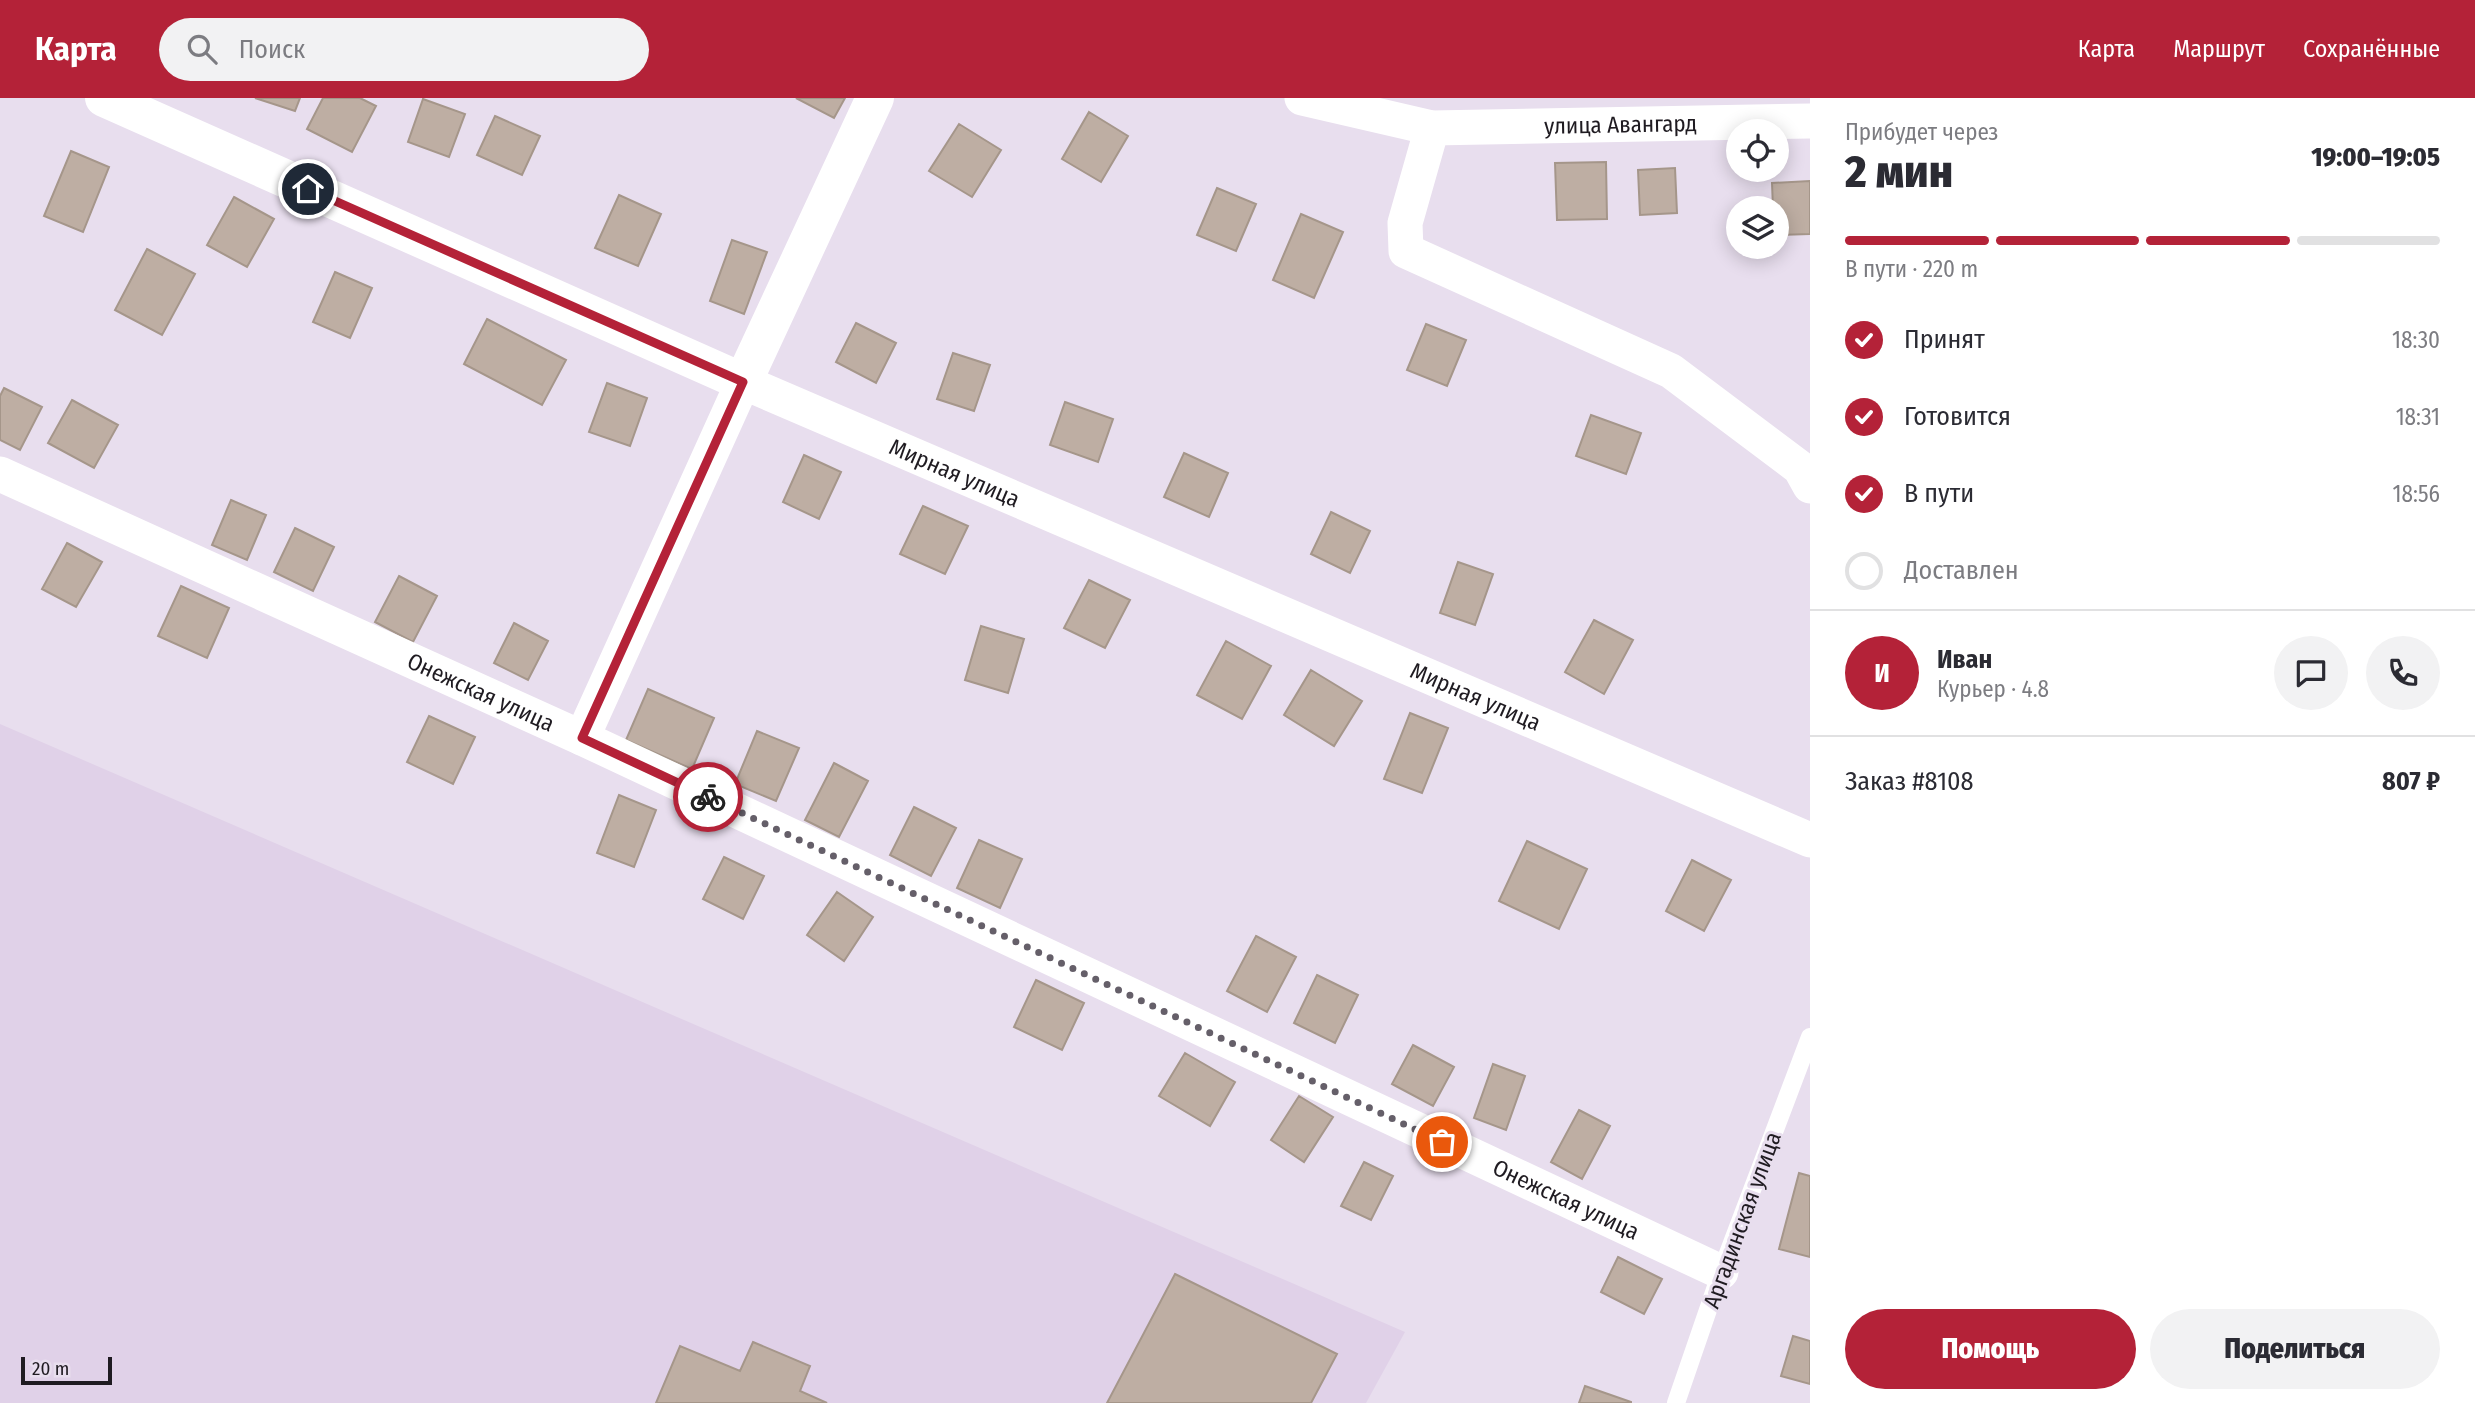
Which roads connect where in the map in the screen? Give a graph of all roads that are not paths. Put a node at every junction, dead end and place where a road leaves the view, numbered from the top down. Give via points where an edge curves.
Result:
1 (104, 98) edge
2 (875, 98) edge
3 (1302, 98) edge
4 (1810, 121) edge
5 (1432, 128) junction
6 (743, 382) junction
7 (0, 474) edge
8 (1810, 486) edge
9 (582, 738) junction
10 (1810, 840) edge
11 (1810, 1037) edge
12 (1721, 1272) junction
13 (1676, 1403) edge

1 - 6 main road, Мирная улица
2 - 6 main road
3 - 5 street, улица Авангард
4 - 5 street, улица Авангард
5 - 8 street via 1405,223 1406,251 1671,371 1800,468
6 - 9 street
6 - 10 street, Мирная улица
7 - 9 street, Онежская улица
9 - 12 street, Онежская улица
11 - 12 lane, Аргадинская улица
12 - 13 lane, Аргадинская улица

